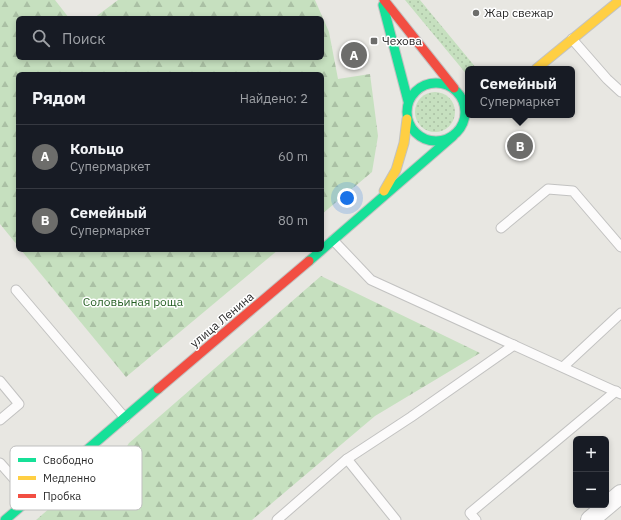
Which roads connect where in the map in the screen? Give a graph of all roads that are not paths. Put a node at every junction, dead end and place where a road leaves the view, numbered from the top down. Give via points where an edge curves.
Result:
1 (383, 0) edge
2 (620, 0) edge
3 (572, 39) junction
4 (540, 66) edge
5 (621, 92) edge
6 (461, 94) edge
7 (408, 101) junction
8 (465, 108) edge
9 (465, 116) edge
10 (407, 119) junction
11 (472, 121) dead end
12 (460, 130) junction
13 (453, 136) junction
14 (376, 204) junction
15 (501, 228) dead end
16 (334, 240) junction
17 (621, 247) edge
18 (324, 249) edge
19 (320, 252) edge
20 (16, 290) dead end
21 (621, 313) edge
22 (514, 344) junction
23 (563, 367) junction
24 (0, 382) edge
25 (618, 393) edge
26 (125, 418) junction
27 (0, 420) edge
28 (92, 446) edge
29 (347, 459) junction
30 (0, 463) edge
31 (10, 474) edge
32 (621, 495) edge
33 (17, 510) edge
34 (5, 520) edge
35 (276, 520) edge
36 (396, 520) edge
37 (476, 520) edge
38 (590, 520) edge

1 - 6 main road
1 - 7 main road
2 - 3 main road
3 - 4 main road
3 - 5 lane
6 - 7 main road via 446,84 428,83 416,90
6 - 8 main road
7 - 10 main road
9 - 12 main road
10 - 13 main road via 417,135 425,140 435,142
10 - 14 main road via 396,170
11 - 12 main road
12 - 13 main road
13 - 14 main road, улица Ленина
14 - 16 main road, улица Ленина
15 - 17 lane via 548,189 573,191
16 - 18 main road, улица Ленина
16 - 22 lane via 372,280
19 - 26 main road, улица Ленина
20 - 26 lane
21 - 23 lane
22 - 23 lane
22 - 29 lane
23 - 25 lane
24 - 27 lane via 19,404
25 - 37 lane via 470,513
26 - 28 main road, улица Ленина
29 - 35 lane
29 - 36 lane
30 - 31 lane
32 - 38 street
33 - 34 main road, улица Ленина

